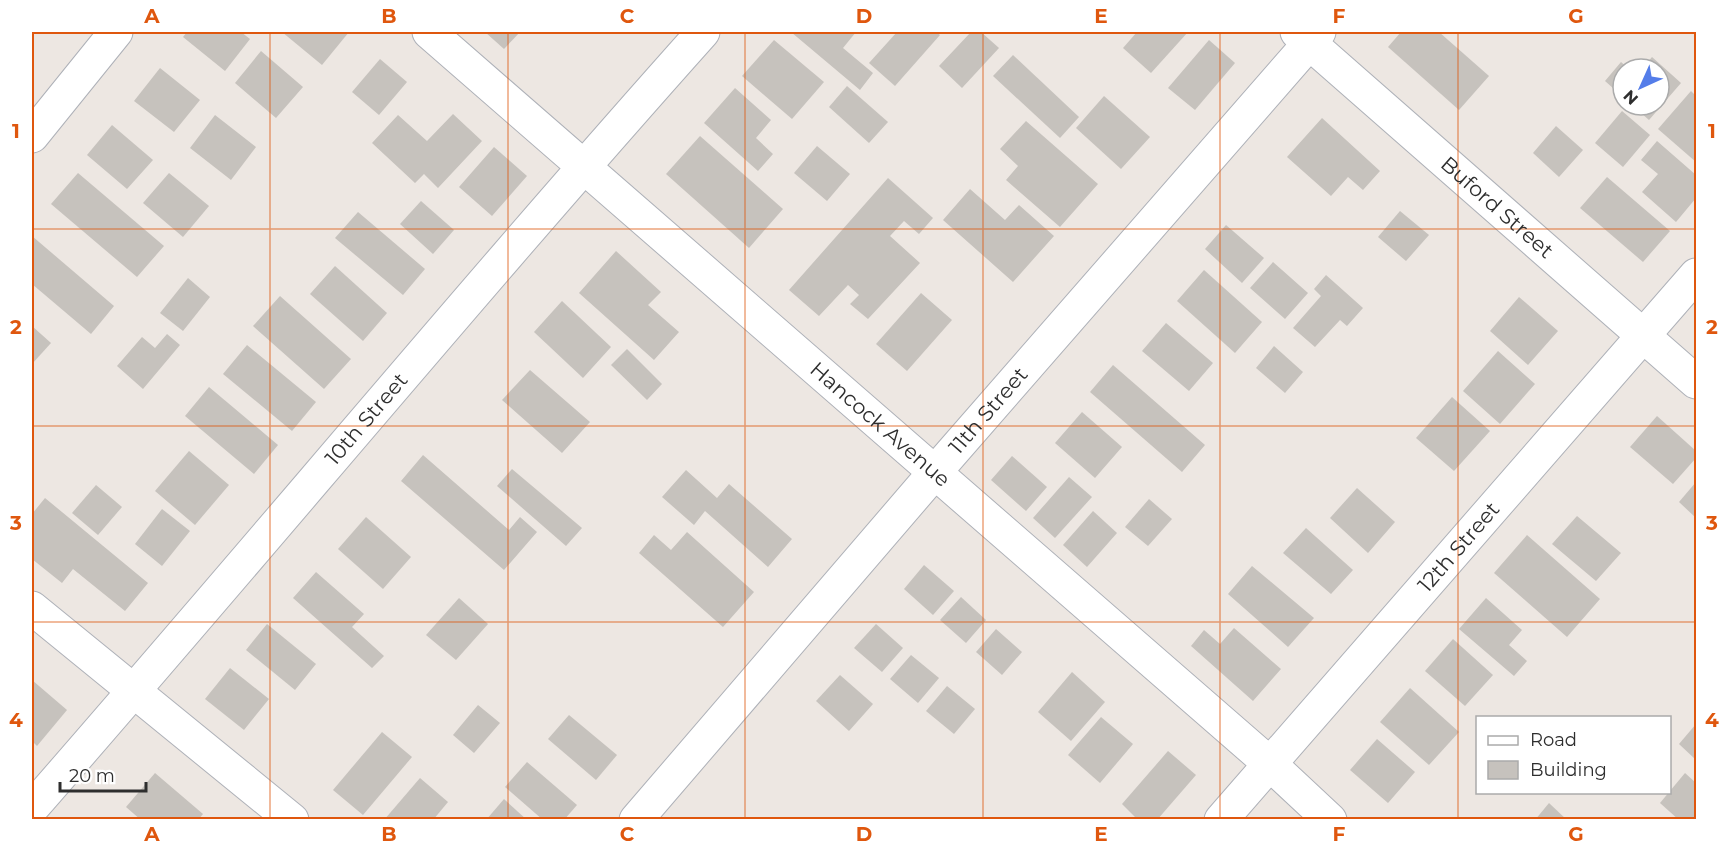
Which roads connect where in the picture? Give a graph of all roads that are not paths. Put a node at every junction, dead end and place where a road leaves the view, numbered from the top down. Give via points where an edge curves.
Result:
1 (116, 32) edge
2 (429, 32) edge
3 (703, 32) edge
4 (1309, 35) edge
5 (32, 136) edge
6 (583, 166) junction
7 (1696, 275) edge
8 (1644, 336) junction
9 (1696, 382) edge
10 (935, 472) junction
11 (32, 608) edge
12 (134, 691) junction
13 (1269, 764) junction
14 (32, 808) edge
15 (292, 819) edge
16 (636, 819) edge
17 (1221, 819) edge
18 (1330, 819) edge

1 - 5 street
2 - 6 street, Hancock Avenue
3 - 6 street, 10th Street
4 - 8 street, Buford Street
4 - 10 street, 11th Street
6 - 10 street, Hancock Avenue
6 - 12 street, 10th Street
7 - 8 street, 12th Street
8 - 9 street, Buford Street
8 - 13 street, 12th Street
10 - 13 street, Hancock Avenue
10 - 16 street, 11th Street
11 - 12 street
12 - 14 street, 10th Street
12 - 15 street
13 - 17 street, 12th Street
13 - 18 street, Hancock Avenue

